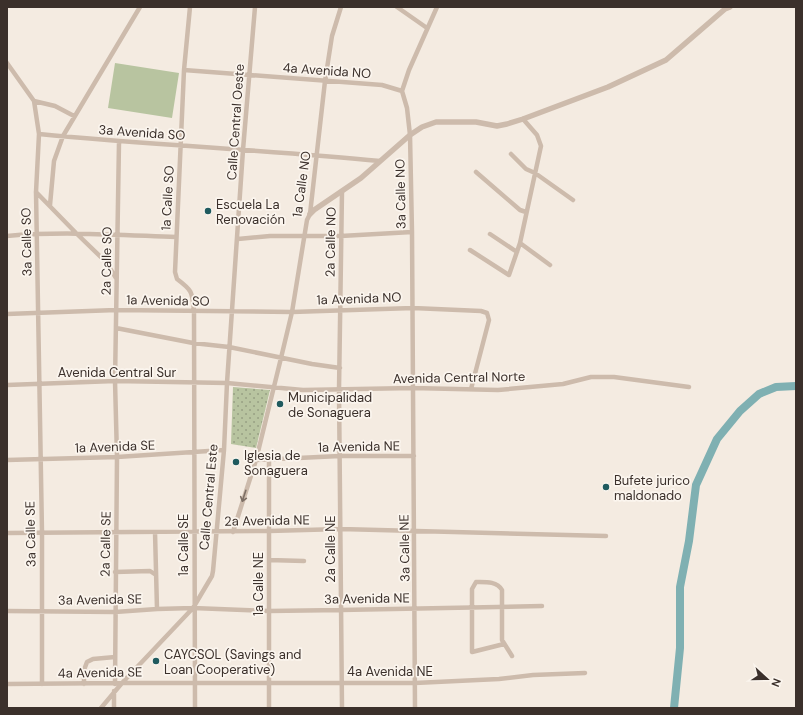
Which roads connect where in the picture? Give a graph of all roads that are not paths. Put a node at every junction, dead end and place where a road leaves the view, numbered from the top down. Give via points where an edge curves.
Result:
1 (140, 7) edge
2 (190, 7) edge
3 (254, 7) edge
4 (334, 7) edge
5 (397, 7) edge
6 (437, 7) edge
7 (730, 7) edge
8 (340, 9) edge
9 (427, 28) junction
10 (7, 62) edge
11 (184, 70) junction
12 (249, 76) junction
13 (325, 82) junction
14 (402, 91) junction
15 (34, 101) junction
16 (74, 116) junction
17 (523, 119) junction
18 (39, 134) junction
19 (410, 135) junction
20 (63, 136) junction
21 (119, 142) junction
22 (181, 146) junction
23 (243, 150) junction
24 (511, 154) dead end
25 (317, 155) junction
26 (380, 161) junction
27 (476, 172) dead end
28 (535, 172) junction
29 (342, 191) junction
30 (36, 192) junction
31 (573, 200) dead end
32 (50, 205) junction
33 (526, 212) junction
34 (310, 214) junction
35 (412, 232) junction
36 (37, 233) junction
37 (76, 233) junction
38 (490, 234) dead end
39 (118, 235) junction
40 (7, 236) edge
41 (304, 236) junction
42 (341, 236) junction
43 (176, 237) junction
44 (238, 239) junction
45 (520, 243) junction
46 (470, 250) dead end
47 (517, 252) junction
48 (550, 266) dead end
49 (116, 278) junction
50 (413, 308) junction
51 (116, 310) junction
52 (340, 310) junction
53 (194, 311) junction
54 (232, 312) junction
55 (292, 312) junction
56 (7, 314) edge
57 (37, 314) junction
58 (116, 328) junction
59 (193, 343) junction
60 (230, 347) junction
61 (281, 358) junction
62 (340, 368) junction
63 (115, 381) junction
64 (193, 382) junction
65 (227, 383) junction
66 (39, 384) junction
67 (7, 385) edge
68 (689, 387) dead end
69 (274, 388) junction
70 (413, 388) junction
71 (471, 389) junction
72 (339, 390) junction
73 (224, 450) junction
74 (193, 453) junction
75 (340, 456) junction
76 (414, 456) junction
77 (117, 457) junction
78 (7, 460) edge
79 (40, 460) junction
80 (256, 460) junction
81 (269, 460) junction
82 (341, 529) junction
83 (415, 530) junction
84 (269, 531) junction
85 (116, 532) junction
86 (155, 532) junction
87 (194, 532) junction
88 (217, 532) junction
89 (232, 532) junction
90 (7, 533) edge
91 (42, 533) junction
92 (606, 536) dead end
93 (269, 560) junction
94 (304, 561) dead end
95 (115, 572) junction
96 (156, 575) junction
97 (542, 606) dead end
98 (471, 607) junction
99 (502, 607) junction
100 (194, 608) junction
101 (415, 608) junction
102 (157, 609) junction
103 (269, 610) junction
104 (341, 610) junction
105 (7, 611) edge
106 (42, 611) junction
107 (115, 612) junction
108 (504, 644) junction
109 (512, 656) dead end
110 (115, 657) junction
111 (585, 673) dead end
112 (342, 682) junction
113 (114, 683) junction
114 (122, 683) junction
115 (194, 683) junction
116 (269, 683) junction
117 (415, 683) junction
118 (7, 684) edge
119 (42, 684) junction
120 (84, 684) junction
121 (114, 693) junction
122 (101, 708) edge
123 (114, 708) edge
124 (195, 708) edge
125 (269, 708) edge
126 (342, 708) edge
127 (415, 708) edge

1 - 16 street
2 - 11 street, 1a Calle SO
3 - 12 street, Calle Central Oeste
4 - 8 street
5 - 9 street
6 - 9 street
7 - 17 street via 666,60 608,87
8 - 13 street, 1a Calle NO via 332,36
9 - 14 street
10 - 15 street
11 - 12 street, 4a Avenida NO
11 - 22 street, 1a Calle SO
12 - 13 street, 4a Avenida NO
12 - 23 street, Calle Central Oeste
13 - 14 street, 4a Avenida NO via 382,85
13 - 25 street, 1a Calle NO
14 - 19 street, 3a Calle NO
15 - 16 street via 55,106
15 - 18 street, 3a Calle SO
16 - 20 street
17 - 19 street via 497,126 476,122 436,122
17 - 28 street via 540,139 541,146
18 - 20 street, 3a Avenida SO
18 - 30 street, 3a Calle SO
19 - 26 street
19 - 35 street, 3a Calle NO
20 - 21 street, 3a Avenida SO
20 - 32 street via 54,161
21 - 22 street, 3a Avenida SO
21 - 39 street, 2a Calle SO
22 - 23 street, 3a Avenida SO
22 - 43 street, 1a Calle SO
23 - 25 street, 3a Avenida SO
23 - 44 street, Calle Central Oeste
24 - 28 street via 526,169
25 - 26 street, 3a Avenida SO
25 - 34 street, 1a Calle NO
26 - 29 street
27 - 33 street via 520,210
28 - 31 street
28 - 33 street
29 - 34 street
29 - 42 street, 2a Calle NO
30 - 32 street
30 - 36 street, 3a Calle SO
32 - 37 street
33 - 45 street
34 - 41 street, 1a Calle NO
35 - 42 street
35 - 50 street, 3a Calle NO
36 - 37 street
36 - 40 street
36 - 57 street, 3a Calle SO
37 - 39 street
37 - 49 street via 106,262
38 - 47 street
39 - 43 street
39 - 49 street, 2a Calle SO
41 - 42 street
41 - 44 street
41 - 55 street, 1a Calle NO
42 - 52 street, 2a Calle NO
43 - 53 street, 1a Calle SO via 175,272 177,280 189,287
44 - 54 street, Calle Central Oeste
45 - 47 street
45 - 48 street
46 - 47 street via 509,275
49 - 51 street, 2a Calle SO
50 - 52 street, 1a Avenida NO
50 - 70 street, 3a Calle NO
50 - 71 street, 1a Avenida NO via 487,313 489,320
51 - 53 street, 1a Avenida SO
51 - 57 street, 1a Avenida SO
51 - 58 street, 2a Calle SO
52 - 55 street, 1a Avenida NO
52 - 62 street, 2a Calle NO
53 - 54 street, 1a Avenida SO
53 - 59 street, 1a Calle SO
54 - 55 street, 1a Avenida NO
54 - 60 street, Calle Central Oeste
55 - 61 street, 1a Calle NO
56 - 57 street, 1a Avenida SO
57 - 66 street, 3a Calle SO
58 - 59 street
58 - 63 street, 2a Calle SO
59 - 60 street
59 - 64 street, 1a Calle SO
60 - 61 street
60 - 65 street, Calle Central Oeste
61 - 62 street
61 - 69 street, 1a Calle NO
62 - 72 street, 2a Calle NO
63 - 64 street, Avenida Central Sur
63 - 66 street, Avenida Central Sur
63 - 77 street, 2a Calle SE
64 - 65 street, Avenida Central Sur
64 - 74 street, 1a Calle SE
65 - 69 street, Avenida Central Norte
65 - 73 street, Calle Central Este
66 - 67 street, Avenida Central Sur
66 - 79 street, 3a Calle SE
68 - 71 street, Avenida Central Norte via 614,377 591,377 563,384 498,390
69 - 72 street, Avenida Central Norte
69 - 80 street
70 - 71 street, Avenida Central Norte
70 - 72 street, Avenida Central Norte
70 - 76 street, 3a Calle NE
72 - 75 street, 2a Calle NE
73 - 74 street, 1a Avenida SE
73 - 88 street, Calle Central Este
74 - 77 street, 1a Avenida SE
74 - 87 street, 1a Calle SE
75 - 76 street, 1a Avenida NE
75 - 81 street, 1a Avenida NE
75 - 82 street, 2a Calle NE
76 - 83 street, 3a Calle NE
77 - 79 street, 1a Avenida SE
77 - 85 street, 2a Calle SE
78 - 79 street, 1a Avenida SE
79 - 91 street, 3a Calle SE
80 - 81 street, 1a Avenida NE
80 -> 89 street
81 - 84 street, 1a Calle NE
82 - 83 street, 2a Avenida NE
82 - 84 street, 2a Avenida NE
82 - 104 street, 2a Calle NE
83 - 92 street, 2a Avenida NE
83 - 101 street, 3a Calle NE
84 - 89 street, 2a Avenida NE
84 - 93 street, 1a Calle NE
85 - 86 street, 2a Avenida NE
85 - 91 street, 2a Avenida NE
85 - 95 street, 2a Calle SE
86 - 87 street, 2a Avenida NE
86 - 96 street
87 - 88 street, 2a Avenida NE
87 - 100 street, 1a Calle SE
88 - 89 street, 2a Avenida NE
88 - 100 street, Calle Central Este via 212,576
90 - 91 street, 2a Avenida NE
91 - 106 street, 3a Calle SE
93 - 94 street
93 - 103 street, 1a Calle NE
95 - 96 street via 150,571
95 - 107 street, 2a Calle SE
96 - 102 street
97 - 99 street, 3a Avenida NE
98 - 99 street, 3a Avenida NE
98 - 99 street via 472,589 476,582 500,586
98 - 101 street, 3a Avenida NE
98 - 108 street via 472,652
99 - 108 street
100 - 102 street, 3a Avenida SE
100 - 103 street, 3a Avenida NE
100 - 114 street
100 - 115 street, 1a Calle SE
101 - 104 street, 3a Avenida NE
101 - 117 street, 3a Calle NE
102 - 107 street, 3a Avenida SE
103 - 104 street, 3a Avenida NE
103 - 116 street, 1a Calle NE
104 - 112 street, 2a Calle NE
105 - 106 street, 3a Avenida SE
106 - 107 street, 3a Avenida SE
106 - 119 street, 3a Calle SE
107 - 110 street, 2a Calle SE
108 - 109 street
110 - 113 street, 2a Calle SE
110 - 120 street via 87,662
111 - 117 street, 4a Avenida NE
112 - 116 street, 4a Avenida NE
112 - 117 street, 4a Avenida NE
112 - 126 street, 2a Calle NE
113 - 114 street, 4a Avenida SE
113 - 120 street, 4a Avenida SE
113 - 121 street, 2a Calle SE
114 - 115 street, 4a Avenida SE
114 - 121 street
115 - 116 street, 4a Avenida NE
115 - 124 street, 1a Calle SE
116 - 125 street, 1a Calle NE
117 - 127 street, 3a Calle NE
118 - 119 street, 4a Avenida SE
119 - 120 street, 4a Avenida SE
121 - 122 street
121 - 123 street, 2a Calle SE

